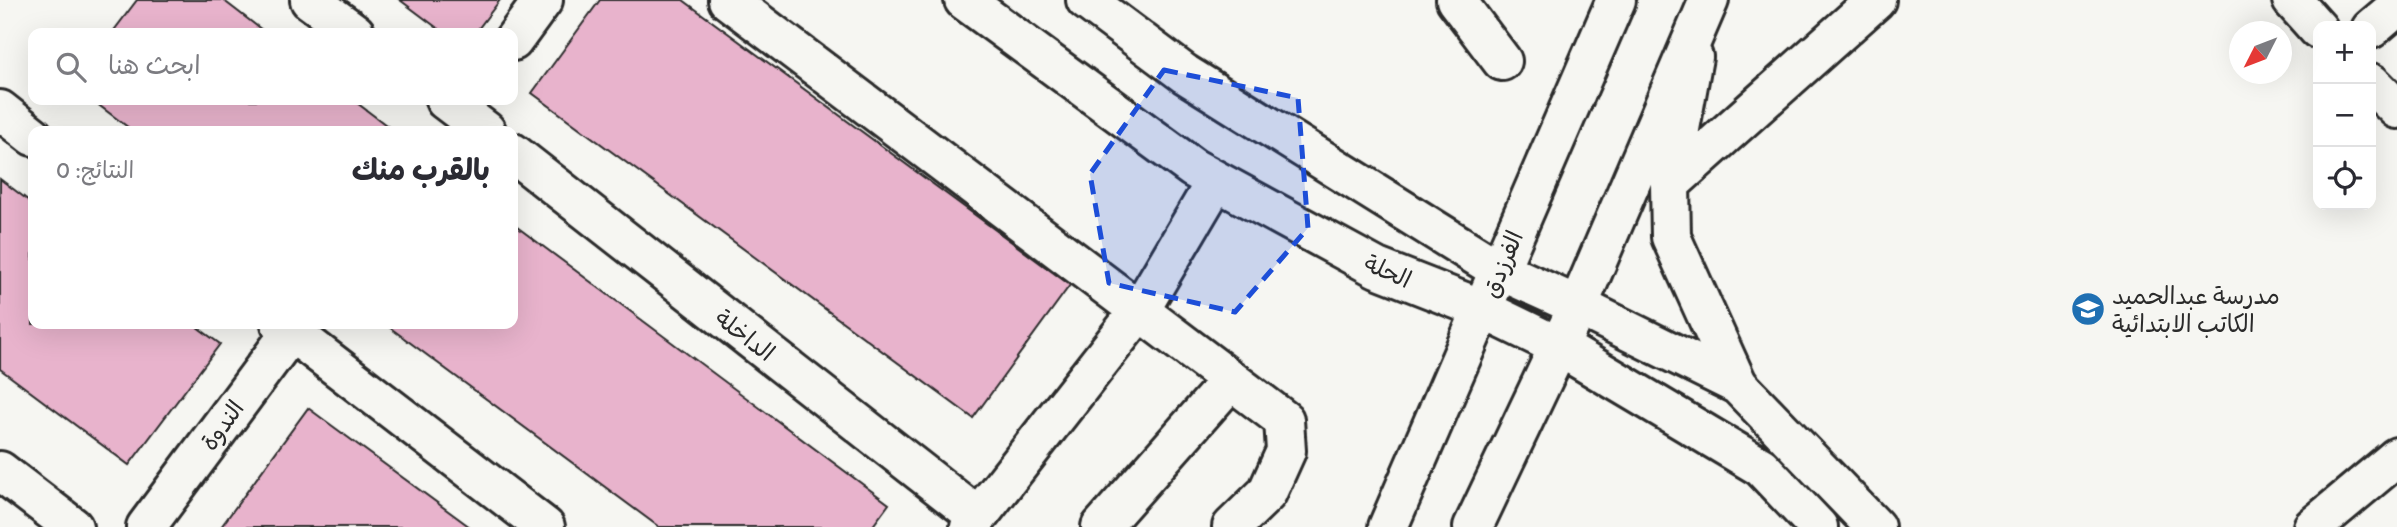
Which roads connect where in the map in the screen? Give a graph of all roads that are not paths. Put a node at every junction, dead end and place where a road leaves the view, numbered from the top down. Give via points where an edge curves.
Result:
1 (310, 0) edge
2 (543, 0) edge
3 (727, 0) edge
4 (964, 0) edge
5 (1086, 0) edge
6 (1456, 0) edge
7 (1616, 0) edge
8 (1876, 0) edge
9 (2292, 0) edge
10 (2397, 7) edge
11 (1704, 11) edge
12 (2313, 23) edge
13 (2376, 25) edge
14 (348, 28) edge
15 (518, 34) edge
16 (1502, 61) dead end
17 (2372, 84) edge
18 (2397, 109) edge
19 (0, 110) edge
20 (28, 132) edge
21 (518, 157) edge
22 (1216, 181) junction
23 (1670, 184) junction
24 (1499, 270) junction
25 (1578, 306) junction
26 (1482, 309) junction
27 (1140, 310) junction
28 (288, 329) edge
29 (294, 329) edge
30 (1558, 346) junction
31 (1231, 380) junction
32 (1738, 385) junction
33 (2397, 457) edge
34 (0, 471) edge
35 (974, 522) edge
36 (73, 527) edge
37 (146, 527) edge
38 (545, 527) edge
39 (1101, 527) edge
40 (1231, 527) edge
41 (1388, 527) edge
42 (1473, 527) edge
43 (1818, 527) edge
44 (1875, 527) edge
45 (2313, 527) edge

1 - 14 street
2 - 15 street
3 - 27 street
4 - 22 street, الحلة
5 - 24 street via 1185,74
6 - 16 street
7 - 24 street, الفرزدق
8 - 23 street
9 - 12 street
10 - 13 street
11 - 23 street
11 - 25 street
17 - 18 street
19 - 20 street
21 - 35 street, الداخلة
22 - 26 street, الحلة via 1377,268
22 - 27 street
23 - 32 street via 1671,237
24 - 25 street
24 - 26 street, الفرزدق
25 - 30 street
25 - 32 street
26 - 30 street, الحلة
26 - 41 street, الفرزدق
27 - 31 street
27 - 35 street
28 - 37 street, الندوة
29 - 38 street
30 - 42 street
30 - 43 street, الحلة via 1761,467
31 - 39 street
31 - 40 street via 1283,420 1286,451 1267,493
32 - 44 street
33 - 45 street
34 - 36 street

